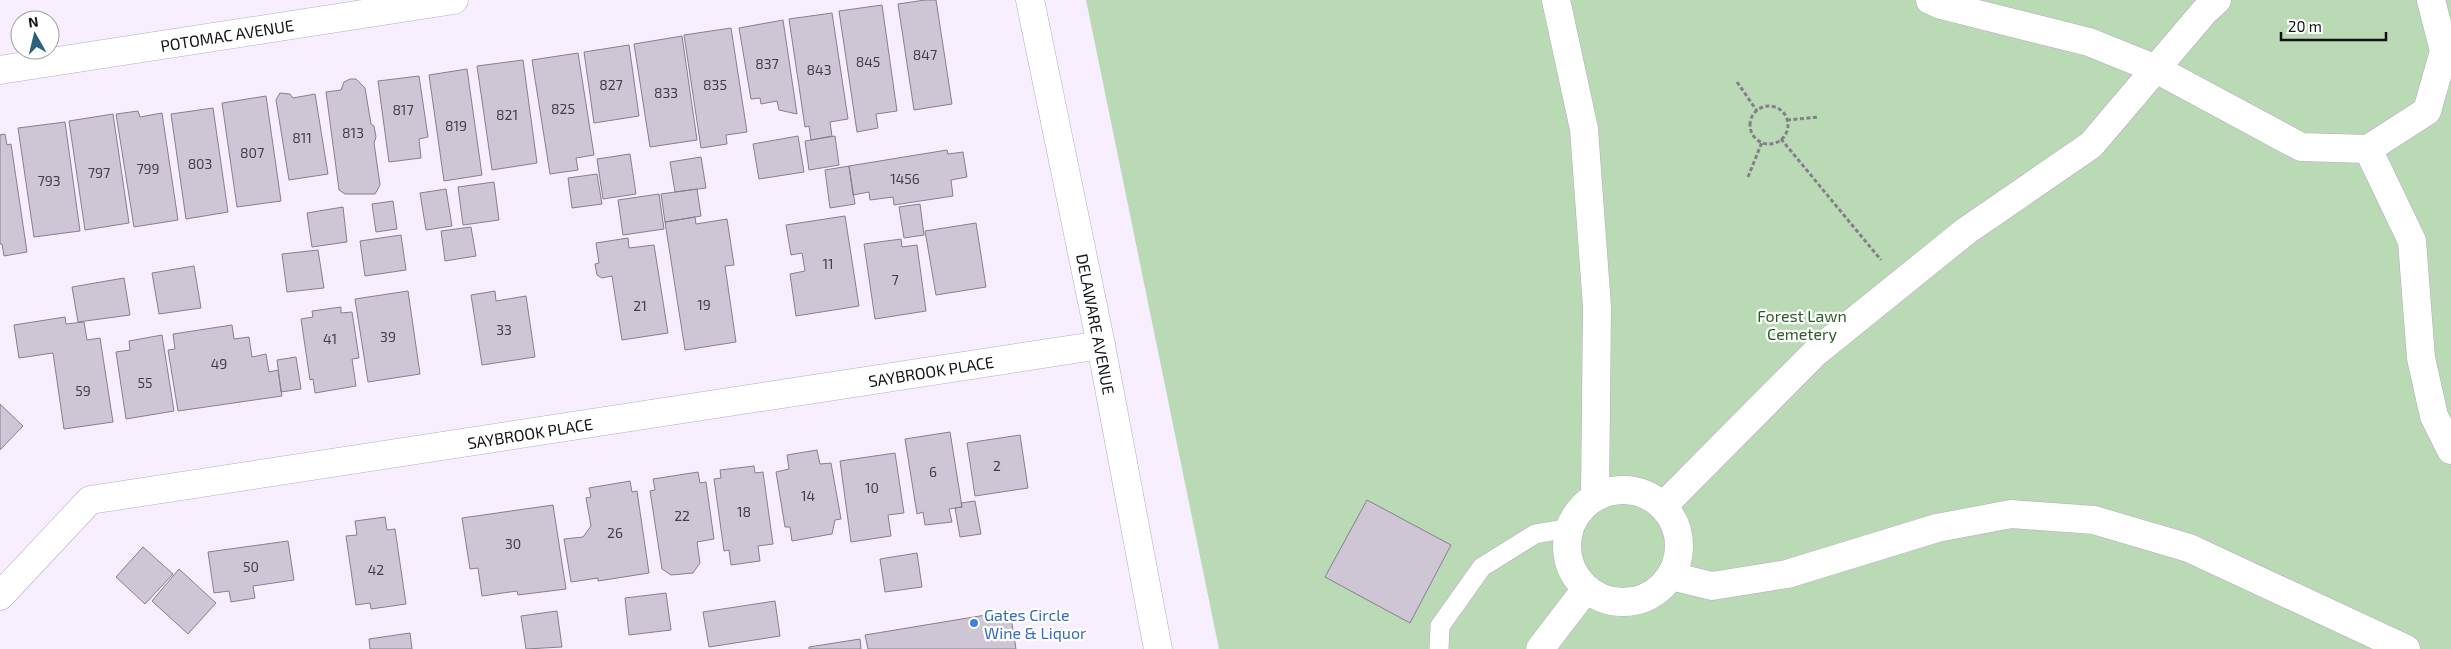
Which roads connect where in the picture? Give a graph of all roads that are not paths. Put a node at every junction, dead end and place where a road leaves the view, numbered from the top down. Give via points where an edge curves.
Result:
1 (454, 0) edge
2 (1030, 0) edge
3 (1556, 0) edge
4 (1930, 0) edge
5 (2217, 0) edge
6 (2431, 0) edge
7 (2447, 54) edge
8 (2156, 69) junction
9 (0, 70) edge
10 (2368, 150) junction
11 (1100, 345) junction
12 (2451, 450) edge
13 (1595, 496) junction
14 (1664, 505) junction
15 (1569, 528) junction
16 (1671, 576) junction
17 (1586, 589) junction
18 (0, 596) edge
19 (1158, 649) edge
20 (1439, 649) edge
21 (1540, 649) edge
22 (2406, 649) edge

1 - 9 street, POTOMAC AVENUE
2 - 11 street, DELAWARE AVENUE
3 - 13 street via 1584,129 1597,307
4 - 8 street via 2089,42
5 - 8 street
6 - 7 street
7 - 10 street via 2427,111
8 - 10 street via 2301,147
8 - 14 street via 2092,145 1966,231 1816,352
10 - 12 street via 2412,242 2421,358 2434,416
11 - 18 street, SAYBROOK PLACE via 90,500
11 - 19 street, DELAWARE AVENUE
13 - 14 street via 1623,489 1643,493
13 - 15 street via 1580,509
14 - 16 street via 1679,538 1678,557
15 - 17 street via 1566,548 1570,567
15 - 20 lane via 1535,534 1482,566 1440,626
16 - 17 street via 1658,590 1640,600 1603,599
16 - 22 street via 1712,586 1787,574 1937,528 2011,514 2094,520 2189,548
17 - 21 street

